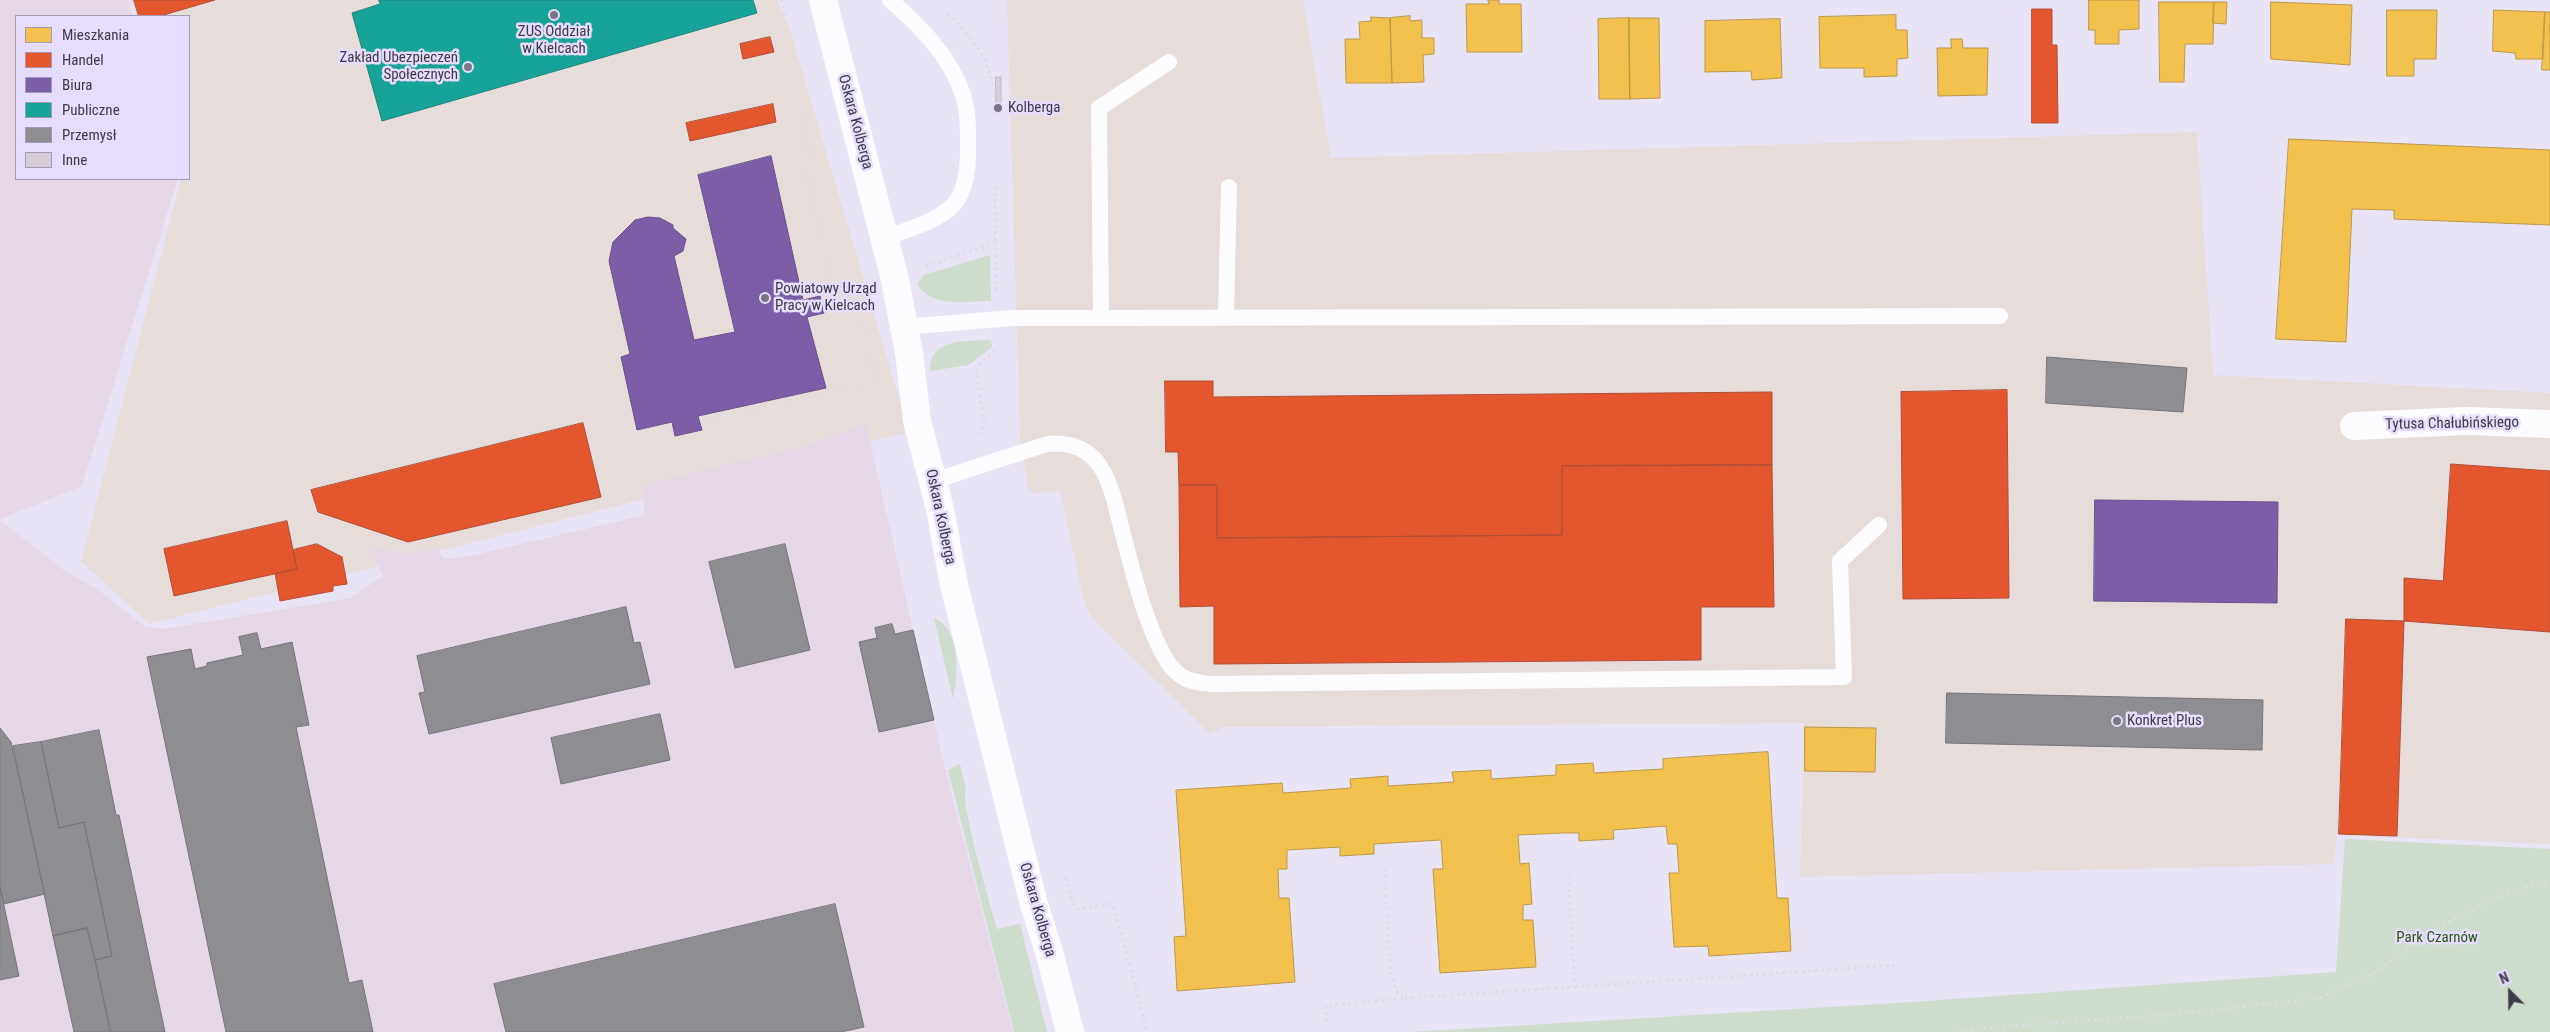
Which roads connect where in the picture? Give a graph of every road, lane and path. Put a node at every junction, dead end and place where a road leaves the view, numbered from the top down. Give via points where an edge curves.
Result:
1 (781, 0) edge
2 (823, 0) edge
3 (890, 0) edge
4 (785, 15) dead end
5 (1169, 62) dead end
6 (1228, 187) dead end
7 (885, 238) junction
8 (996, 291) dead end
9 (856, 295) dead end
10 (1226, 316) junction
11 (2000, 316) dead end
12 (1100, 318) junction
13 (998, 319) junction
14 (904, 327) junction
15 (700, 422) dead end
16 (2550, 424) edge
17 (2354, 426) dead end
18 (975, 467) junction
19 (933, 481) junction
20 (1878, 525) dead end
21 (1384, 865) dead end
22 (1568, 871) dead end
23 (1063, 872) dead end
24 (2550, 882) edge
25 (1896, 965) dead end
26 (1575, 987) junction
27 (1405, 998) junction
28 (1327, 1022) dead end
29 (1070, 1032) edge
30 (1147, 1032) edge
31 (1958, 1032) edge

1 - 4 path
2 - 7 street, Oskara Kolberga
3 - 7 lane via 913,20 951,67 964,96 968,166 963,190 952,207
5 - 12 lane via 1099,108
6 - 10 lane
7 - 14 street, Oskara Kolberga
8 - 13 path
9 - 15 path via 876,382
10 - 11 lane
10 - 12 lane
12 - 13 lane
13 - 14 lane
13 - 18 path via 999,349 976,371 984,422
14 - 19 street, Oskara Kolberga via 917,421
16 - 17 street, Tytusa Chałubińskiego via 2468,422
18 - 19 lane
18 - 20 lane via 1060,442 1088,452 1109,479 1143,607 1161,651 1169,665 1182,677 1212,684 1844,677 1840,561
19 - 29 street, Oskara Kolberga via 987,720
21 - 27 path via 1391,976 1398,993
22 - 26 path
23 - 30 path via 1074,906 1078,909 1110,904 1115,910
24 - 31 path via 2528,886 2478,906 2423,936 2374,972 2320,998
25 - 26 path
26 - 27 path
27 - 28 path via 1326,1006

